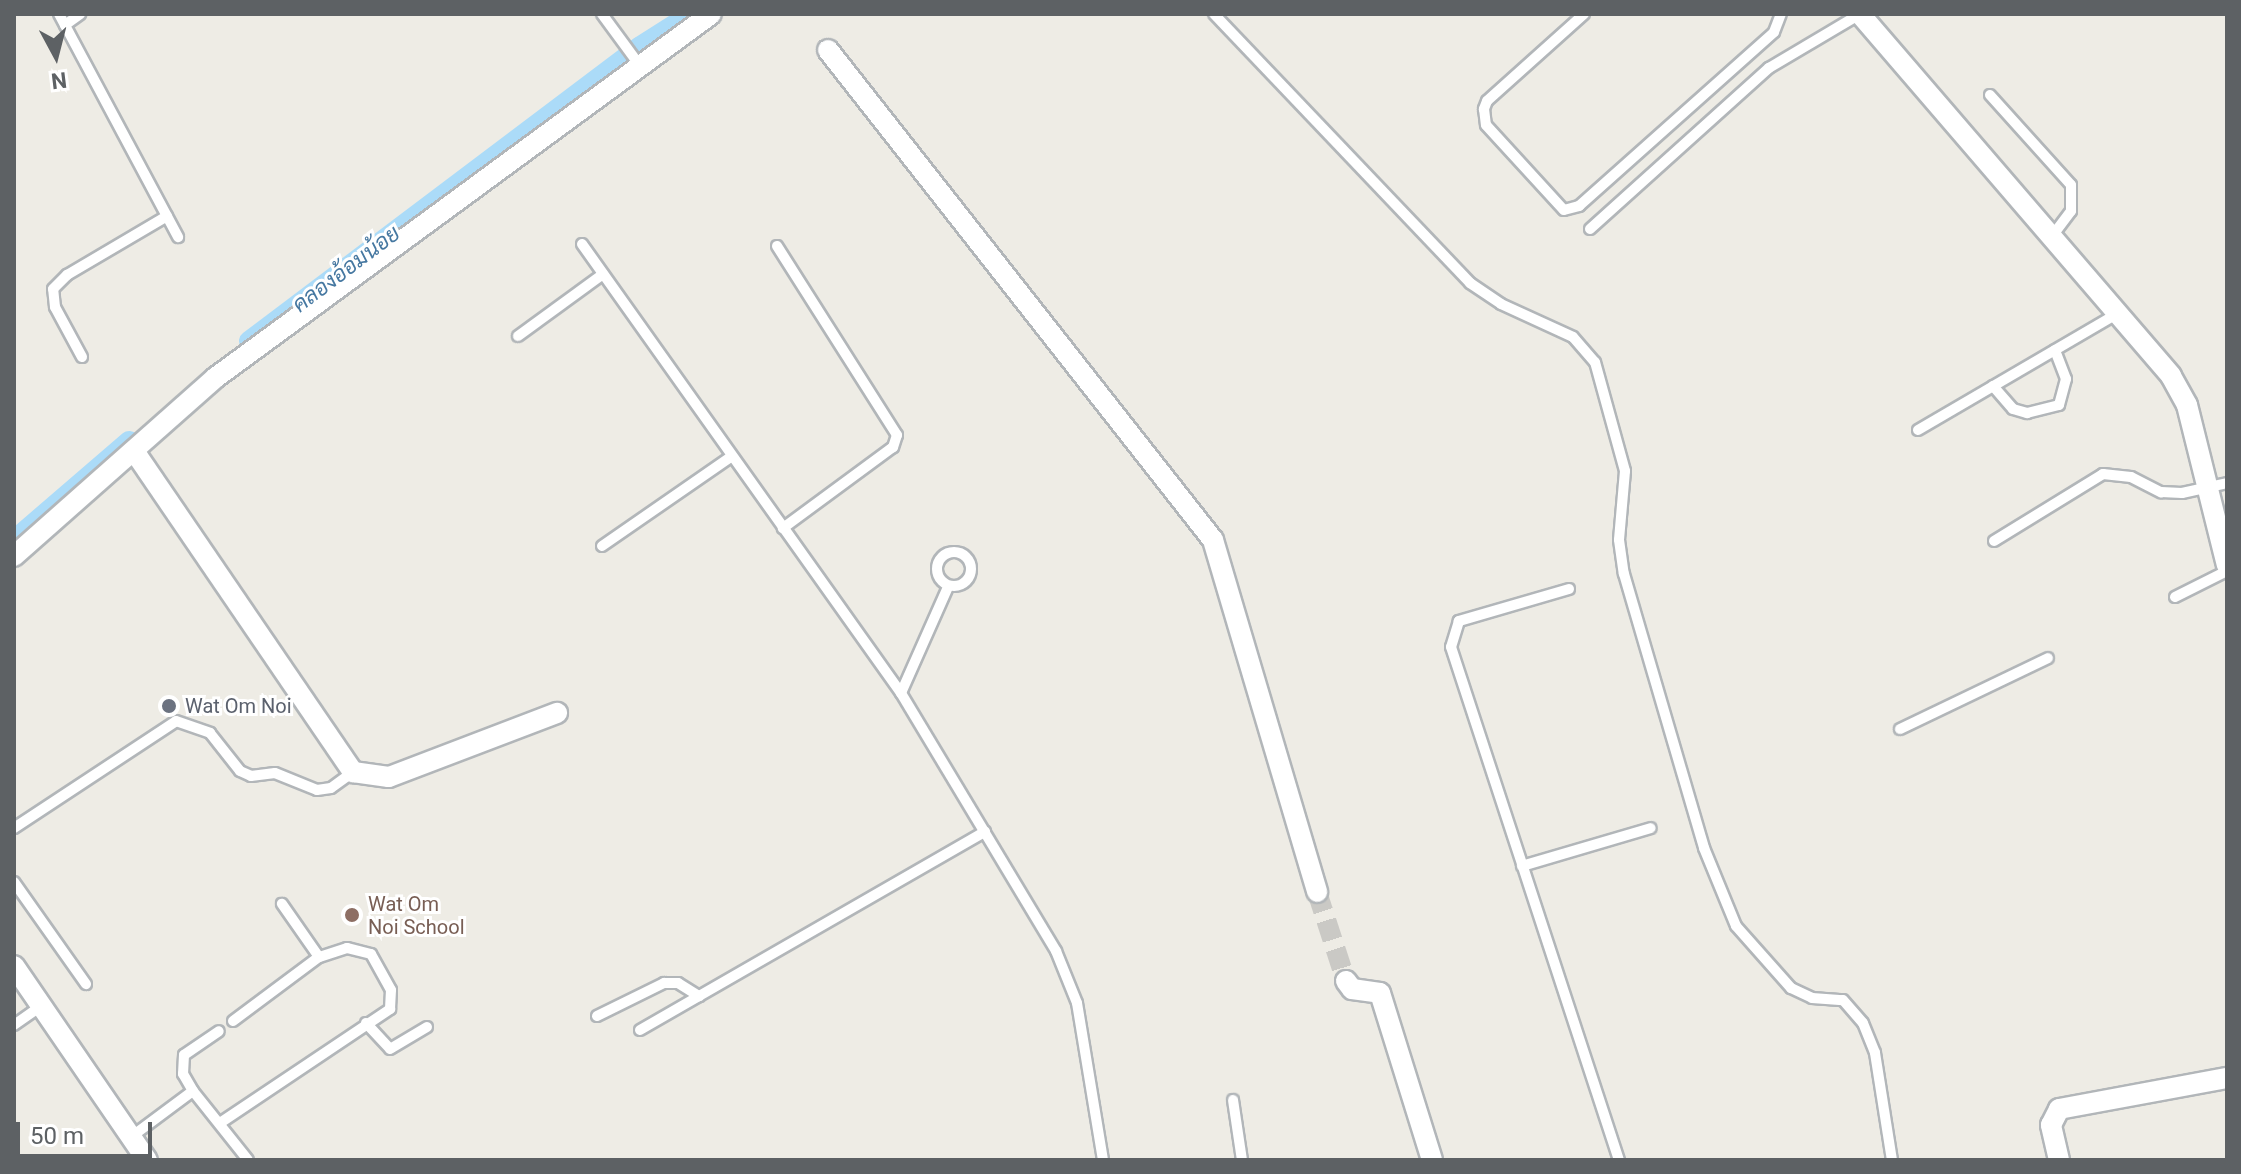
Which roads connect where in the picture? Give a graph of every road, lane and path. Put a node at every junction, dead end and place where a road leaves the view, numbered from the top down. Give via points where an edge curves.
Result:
1 (80, 14) edge
2 (602, 14) edge
3 (711, 14) edge
4 (1214, 14) edge
5 (1584, 14) edge
6 (1781, 14) edge
7 (1860, 14) edge
8 (62, 19) edge
9 (828, 50) dead end
10 (637, 63) junction
11 (1990, 95) dead end
12 (167, 216) junction
13 (1590, 229) dead end
14 (2052, 236) junction
15 (178, 237) dead end
16 (582, 244) dead end
17 (777, 246) dead end
18 (603, 274) junction
19 (2118, 313) junction
20 (518, 336) dead end
21 (2055, 350) junction
22 (82, 357) dead end
23 (1993, 386) junction
24 (1918, 430) dead end
25 (134, 451) junction
26 (732, 456) junction
27 (2218, 485) edge
28 (783, 528) junction
29 (1994, 541) dead end
30 (602, 546) dead end
31 (14, 556) edge
32 (2227, 568) edge
33 (948, 587) dead end
34 (1569, 589) dead end
35 (2175, 597) dead end
36 (2048, 658) dead end
37 (901, 693) junction
38 (557, 713) dead end
39 (1900, 729) dead end
40 (353, 772) junction
41 (14, 828) edge
42 (1651, 828) dead end
43 (985, 832) junction
44 (1522, 866) junction
45 (14, 882) edge
46 (1317, 892) tunnel mouth
47 (282, 904) dead end
48 (319, 957) junction
49 (14, 966) edge
50 (1346, 981) dead end
51 (86, 984) dead end
52 (699, 996) junction
53 (43, 1005) junction
54 (597, 1016) dead end
55 (233, 1021) dead end
56 (366, 1023) junction
57 (14, 1025) edge
58 (427, 1027) dead end
59 (640, 1030) dead end
60 (219, 1031) dead end
61 (2227, 1078) edge
62 (193, 1091) junction
63 (1233, 1100) dead end
64 (220, 1123) junction
65 (131, 1137) junction
66 (147, 1160) edge
67 (248, 1160) edge
68 (1103, 1160) edge
69 (1242, 1160) edge
70 (1432, 1160) edge
71 (1619, 1160) edge
72 (1892, 1160) edge
73 (2059, 1160) edge

1 - 8 lane
2 - 10 lane
3 - 10 street
4 - 72 lane via 1470,283 1501,304 1573,337 1595,362 1625,471 1619,540 1624,574 1704,848 1736,926 1791,988 1812,998 1843,1000 1863,1023 1875,1053
5 - 6 lane via 1484,109 1486,125 1564,210 1579,206 1774,32
7 - 13 lane via 1769,68
7 - 14 street
8 - 12 lane
9 - 46 street via 1213,540
10 - 25 street via 215,378
11 - 14 lane via 2071,185 2071,211
12 - 15 lane
12 - 22 lane via 67,275 53,289 55,307
14 - 19 street
16 - 18 lane
17 - 28 lane via 897,435 893,447
18 - 20 lane
18 - 26 lane
19 - 21 lane
19 - 27 street via 2171,376
21 - 23 lane
21 - 23 lane via 2066,379 2059,405 2027,413 2013,409
23 - 24 lane
25 - 31 street
25 - 40 street
26 - 28 lane
26 - 30 lane
27 - 29 lane via 2161,492 2131,477 2103,474
27 - 32 street
28 - 37 lane
32 - 35 lane
33 - 37 lane
34 - 44 lane via 1459,621 1453,629 1451,647
36 - 39 lane
37 - 43 lane
38 - 40 street via 389,777
40 - 41 lane via 331,788 317,790 275,773 251,776 240,771 210,733 176,721
42 - 44 lane
43 - 52 lane
43 - 68 lane via 1070,982
44 - 71 lane
45 - 51 lane
47 - 48 lane
48 - 55 lane
48 - 56 lane via 347,948 371,954 393,999 390,1009
49 - 53 street
50 - 70 street via 1352,989 1380,993
52 - 54 lane via 678,983 664,983
52 - 59 lane
53 - 57 lane
53 - 65 street
56 - 58 lane via 390,1049
56 - 64 lane
60 - 62 lane via 184,1055 183,1074
61 - 73 street via 2059,1109 2051,1125
62 - 64 lane
62 - 65 lane
63 - 69 lane
64 - 67 lane
65 - 66 street

